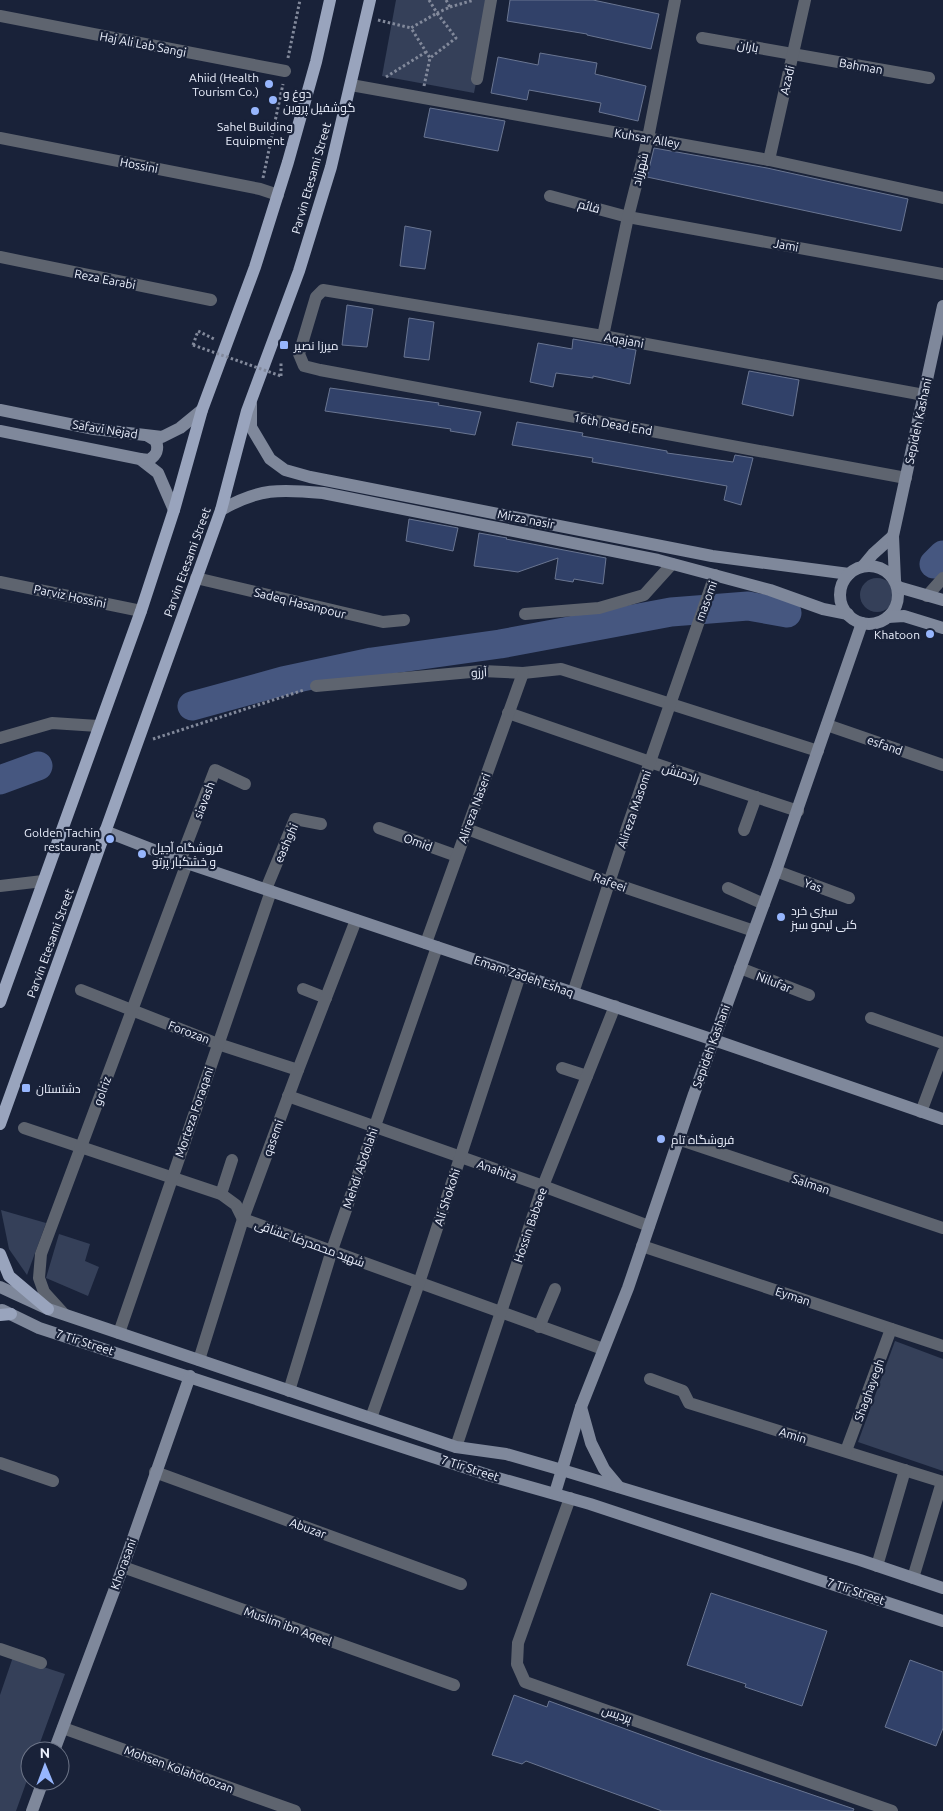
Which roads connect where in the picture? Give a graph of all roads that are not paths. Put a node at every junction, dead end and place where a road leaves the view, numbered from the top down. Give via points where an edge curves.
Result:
1 (330, 0) edge
2 (370, 0) edge
3 (491, 0) edge
4 (675, 0) edge
5 (805, 0) edge
6 (0, 16) edge
7 (702, 38) dead end
8 (793, 54) junction
9 (286, 71) road end
10 (477, 78) dead end
11 (929, 78) dead end
12 (350, 85) junction
13 (0, 138) edge
14 (648, 138) junction
15 (769, 160) junction
16 (278, 195) junction
17 (550, 196) dead end
18 (943, 198) edge
19 (628, 217) junction
20 (0, 257) edge
21 (943, 274) edge
22 (211, 300) dead end
23 (943, 311) edge
24 (603, 336) junction
25 (320, 370) joint
26 (924, 395) junction
27 (251, 400) junction
28 (0, 410) edge
29 (202, 410) junction
30 (0, 431) edge
31 (148, 436) junction
32 (140, 459) junction
33 (310, 478) junction
34 (906, 478) junction
35 (308, 491) junction
36 (174, 510) junction
37 (221, 510) junction
38 (893, 536) junction
39 (707, 555) junction
40 (672, 564) junction
41 (863, 566) junction
42 (709, 574) junction
43 (849, 574) junction
44 (196, 578) junction
45 (943, 578) edge
46 (0, 582) edge
47 (896, 583) junction
48 (928, 596) junction
49 (943, 600) edge
50 (141, 611) junction
51 (525, 614) dead end
52 (848, 614) junction
53 (888, 617) junction
54 (404, 620) dead end
55 (862, 623) junction
56 (697, 626) joint
57 (943, 628) edge
58 (523, 673) junction
59 (316, 686) road end
60 (670, 704) junction
61 (508, 713) junction
62 (827, 725) junction
63 (98, 726) junction
64 (0, 728) edge
65 (21, 732) junction
66 (0, 738) edge
67 (818, 751) junction
68 (650, 762) junction
69 (943, 765) edge
70 (245, 784) dead end
71 (756, 797) junction
72 (798, 811) junction
73 (321, 824) dead end
74 (379, 828) dead end
75 (467, 828) junction
76 (744, 830) dead end
77 (105, 831) junction
78 (457, 856) junction
79 (184, 862) junction
80 (776, 871) junction
81 (43, 881) junction
82 (609, 882) junction
83 (0, 886) edge
84 (728, 888) dead end
85 (268, 890) junction
86 (849, 898) dead end
87 (764, 904) junction
88 (356, 920) junction
89 (754, 931) junction
90 (432, 945) junction
91 (740, 968) junction
92 (520, 975) junction
93 (303, 989) dead end
94 (81, 990) dead end
95 (573, 992) junction
96 (809, 995) dead end
97 (326, 998) junction
98 (0, 1002) edge
99 (614, 1006) junction
100 (131, 1010) junction
101 (871, 1018) dead end
102 (714, 1040) junction
103 (943, 1043) edge
104 (218, 1044) junction
105 (943, 1053) edge
106 (562, 1068) dead end
107 (298, 1070) junction
108 (587, 1076) junction
109 (288, 1096) junction
110 (921, 1112) junction
111 (943, 1120) edge
112 (0, 1124) edge
113 (24, 1128) dead end
114 (374, 1128) junction
115 (678, 1140) junction
116 (81, 1148) junction
117 (460, 1158) junction
118 (232, 1160) dead end
119 (171, 1178) junction
120 (543, 1186) junction
121 (221, 1194) junction
122 (243, 1219) junction
123 (649, 1226) junction
124 (943, 1228) edge
125 (642, 1246) junction
126 (332, 1250) junction
127 (0, 1254) edge
128 (419, 1283) junction
129 (0, 1287) edge
130 (555, 1289) dead end
131 (48, 1309) junction
132 (4, 1313) edge
133 (500, 1313) junction
134 (64, 1314) junction
135 (539, 1327) junction
136 (892, 1329) junction
137 (54, 1332) junction
138 (119, 1333) junction
139 (943, 1346) edge
140 (603, 1349) junction
141 (198, 1360) junction
142 (190, 1376) junction
143 (650, 1379) dead end
144 (289, 1391) junction
145 (581, 1407) junction
146 (371, 1418) junction
147 (456, 1447) junction
148 (846, 1452) junction
149 (0, 1463) edge
150 (562, 1470) junction
151 (905, 1470) junction
152 (155, 1472) junction
153 (53, 1480) dead end
154 (942, 1482) edge
155 (619, 1487) junction
156 (555, 1493) junction
157 (570, 1498) junction
158 (877, 1566) junction
159 (123, 1567) junction
160 (913, 1578) junction
161 (461, 1584) dead end
162 (943, 1588) edge
163 (943, 1621) edge
164 (0, 1649) edge
165 (41, 1663) dead end
166 (454, 1685) dead end
167 (63, 1728) junction
168 (58, 1741) edge
169 (39, 1791) edge
170 (32, 1811) edge
171 (295, 1811) edge
172 (892, 1811) edge

1 - 16 main road
2 - 12 main road, Parvin Etesami Street
3 - 10 street
4 - 14 street, شهرزاد
5 - 8 street, Azadi
6 - 9 street, Haj Ali Lab Sangi
7 - 8 street, باران
8 - 11 street, Bahman
8 - 15 street, Azadi
12 - 14 street, Kuhsar Alley
12 - 27 main road, Parvin Etesami Street via 331,167 299,271
13 - 16 street, Hossini
14 - 15 street, Kuhsar Alley
14 - 19 street, شهرزاد
15 - 18 street, Kuhsar Alley
16 - 29 main road
17 - 19 street, قائم
19 - 21 street, Jami
19 - 24 street, شهرزاد
20 - 22 street, Reza Earabi
23 - 26 street, Sepideh Kashani
24 - 25 street, Aqajani via 324,290 316,296 300,354 304,366
24 - 26 street, Aqajani
25 - 34 street, 16th Dead End
26 - 34 street, Sepideh Kashani
27 - 33 street, Mirza nasir via 251,427 270,459 285,470
27 - 37 main road, Parvin Etesami Street
28 - 31 street, Safavi Nejad
29 - 31 street, Safavi Nejad via 180,428 162,437
29 - 36 main road
30 - 32 street, Safavi Nejad
31 - 32 street via 156,441 158,450 149,460
32 - 36 street, Safavi Nejad via 158,473
33 - 35 street via 303,480 302,484
33 - 39 street, Mirza nasir
34 - 38 street, Sepideh Kashani
35 - 37 street, Mirza nasir via 255,494
35 - 40 street, Mirza nasir
36 - 50 main road
37 - 44 main road, Parvin Etesami Street
38 - 41 street
38 - 47 street, Sepideh Kashani
39 - 42 street
39 - 43 street, Mirza nasir
40 - 42 street, Mirza nasir
40 - 51 street via 644,595 599,608
41 - 43 street
41 - 47 street via 878,566
42 - 52 street, Mirza nasir via 770,590 823,610
42 - 56 street, masomi
43 - 52 street via 840,594
44 - 54 street, Sadeq Hasanpour via 382,622
44 - 77 main road, Parvin Etesami Street
45 - 48 street
46 - 50 street, Parviz Hossini
47 - 48 street
47 - 53 street via 897,603
48 - 49 street
50 - 63 main road
52 - 55 street
53 - 55 street via 880,622
53 - 57 street via 904,616
55 - 62 street, Sepideh Kashani
56 - 60 street, Alireza Masomi
58 - 59 street, آرزو via 482,671
58 - 60 street, آرزو via 561,669
58 - 61 street, Alireza Naseri
60 - 67 street, آرزو
60 - 68 street, Alireza Masomi
61 - 68 street, رادمنش
61 - 75 street, Alireza Naseri
62 - 67 street, Sepideh Kashani
62 - 69 street, esfand
63 - 65 street via 52,723
63 - 81 main road
64 - 65 street
65 - 66 street
67 - 72 street, Sepideh Kashani
68 - 71 street, رادمنش
68 - 82 street, Alireza Masomi
70 - 79 street, siavash via 215,770
71 - 72 street, رادمنش
71 - 76 street
72 - 80 street, Sepideh Kashani
73 - 85 street, eashghi via 295,819
74 - 78 street, Omid
75 - 78 street, Alireza Naseri
75 - 82 street, Rafeei
77 - 79 street, Emam Zadeh Eshaq
77 - 112 main road, Parvin Etesami Street
78 - 90 street, Alireza Naseri
79 - 85 street, Emam Zadeh Eshaq
79 - 100 street, golriz
80 - 86 street, Yas
80 - 87 street, Sepideh Kashani
81 - 83 street
81 - 98 main road
82 - 89 street, Rafeei
82 - 95 street, Alireza Masomi
84 - 87 street
85 - 88 street, Emam Zadeh Eshaq
85 - 104 street, Morteza Foraqani
87 - 89 street, Sepideh Kashani
88 - 90 street, Emam Zadeh Eshaq
88 - 97 street, qasemi
89 - 91 street, Sepideh Kashani
90 - 92 street, Emam Zadeh Eshaq
90 - 114 street, Mehdi Abdolahi
91 - 96 street, Nilufar
91 - 102 street, Sepideh Kashani
92 - 95 street, Emam Zadeh Eshaq
92 - 117 street, Ali Shokohi
93 - 97 street
94 - 100 street, Forozan
95 - 99 street, Emam Zadeh Eshaq
97 - 107 street, qasemi
99 - 102 street, Emam Zadeh Eshaq
99 - 108 street, Hossin Babaee
100 - 104 street, Forozan
100 - 116 street, golriz
101 - 103 street
102 - 110 street, Emam Zadeh Eshaq
102 - 115 street, Sepideh Kashani
104 - 107 street, Forozan
104 - 119 street, Morteza Foraqani
105 - 110 street
106 - 108 street
107 - 109 street, qasemi
108 - 120 street, Hossin Babaee
109 - 114 street, Anahita
109 - 122 street, qasemi
110 - 111 street, Emam Zadeh Eshaq
113 - 116 street, شهید محمدرضا عشاقی
114 - 117 street, Anahita
114 - 126 street, Mehdi Abdolahi
115 - 123 street, Sepideh Kashani
115 - 124 street, Salman
116 - 119 street, شهید محمدرضا عشاقی
116 - 134 street, golriz via 41,1254 40,1278 44,1292
117 - 120 street, Anahita
117 - 128 street, Ali Shokohi
118 - 121 street
119 - 121 street, شهید محمدرضا عشاقی
119 - 138 street, Morteza Foraqani
120 - 123 street, Anahita
120 - 133 street, Hossin Babaee
121 - 122 street, شهید محمدرضا عشاقی via 236,1205
122 - 126 street, شهید محمدرضا عشاقی
122 - 141 street, qasemi
123 - 125 street, Sepideh Kashani
125 - 136 street, Eyman
125 - 140 street, Sepideh Kashani
126 - 128 street, شهید محمدرضا عشاقی
126 - 144 street, Mehdi Abdolahi
127 - 131 main road via 10,1276
128 - 133 street, شهید محمدرضا عشاقی
128 - 146 street, Ali Shokohi
129 - 131 street, 7 Tir Street
130 - 135 street
131 - 134 street, 7 Tir Street
132 - 137 street, 7 Tir Street
133 - 135 street, شهید محمدرضا عشاقی
133 - 147 street, Hossin Babaee
134 - 137 street via 50,1322
134 - 138 street, 7 Tir Street
135 - 140 street, شهید محمدرضا عشاقی
136 - 139 street, Eyman
136 - 148 street, Shaghayegh
137 - 142 street, 7 Tir Street
138 - 141 street, 7 Tir Street
140 - 145 street, Sepideh Kashani
141 - 144 street, 7 Tir Street
142 - 152 street, Khorasani
142 - 156 street, 7 Tir Street via 491,1476
143 - 148 street, Amin via 683,1391 689,1402
144 - 146 street, 7 Tir Street
145 - 150 street, Sepideh Kashani
145 - 155 street via 591,1443 604,1469
146 - 147 street, 7 Tir Street
147 - 150 street, 7 Tir Street via 506,1454
148 - 151 street, Amin
149 - 153 street
150 - 155 street, 7 Tir Street
150 - 156 street, Sepideh Kashani
151 - 154 street, Amin
151 - 158 street
152 - 159 street, Khorasani
152 - 161 street, Abuzar
154 - 160 street
155 - 158 street, 7 Tir Street
156 - 157 street, 7 Tir Street
157 - 163 street, 7 Tir Street
157 - 172 street, پردیس via 518,1643 517,1664 525,1682
158 - 160 street, 7 Tir Street
159 - 166 street, Muslim ibn Aqeel
159 - 167 street, Khorasani
160 - 162 street, 7 Tir Street
164 - 165 street
167 - 168 street, Khorasani
167 - 171 street, Mohsen Kolahdoozan
169 - 170 street

